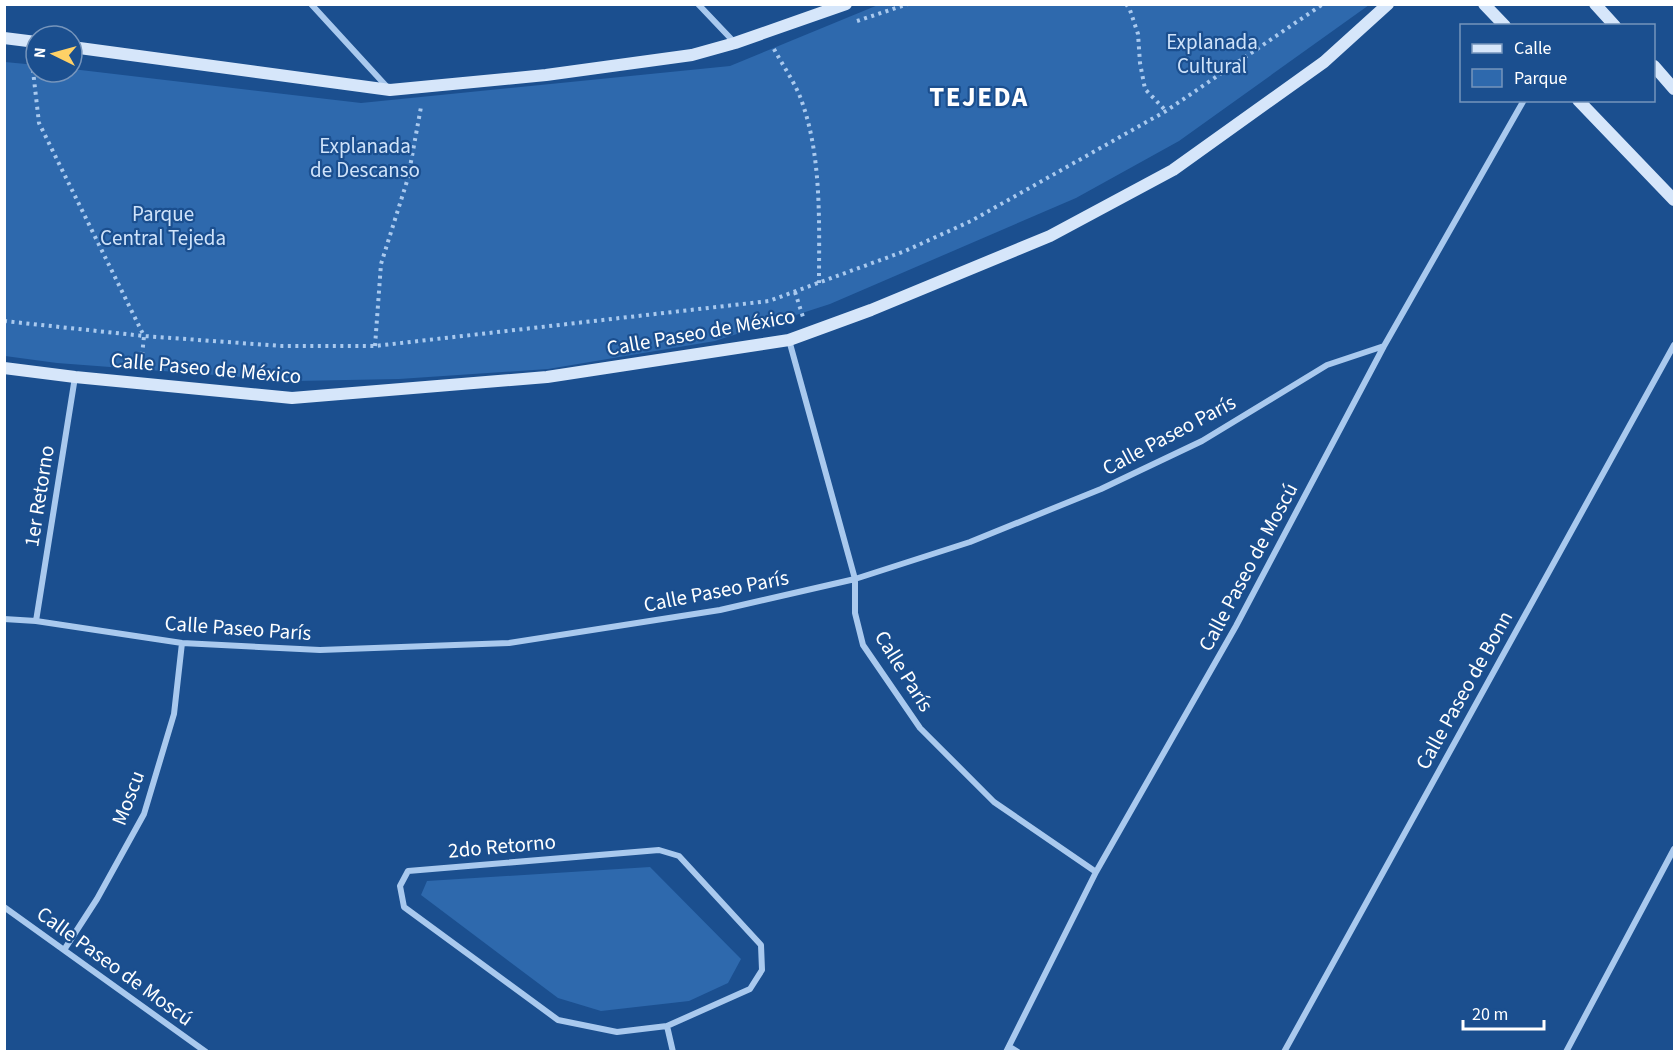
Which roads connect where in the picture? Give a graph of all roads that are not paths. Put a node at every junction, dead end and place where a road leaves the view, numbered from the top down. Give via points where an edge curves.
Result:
1 (311, 4) edge
2 (698, 4) edge
3 (846, 4) edge
4 (1388, 4) edge
5 (1484, 4) edge
6 (1595, 4) edge
7 (1503, 24) edge
8 (1613, 24) edge
9 (4, 38) edge
10 (24, 40) edge
11 (735, 44) junction
12 (84, 49) edge
13 (1655, 68) edge
14 (1674, 88) edge
15 (390, 90) junction
16 (1523, 102) edge
17 (1580, 102) edge
18 (1674, 200) edge
19 (789, 340) junction
20 (1674, 345) edge
21 (1384, 346) junction
22 (4, 368) edge
23 (75, 377) junction
24 (855, 579) junction
25 (4, 619) edge
26 (36, 621) junction
27 (182, 643) junction
28 (1674, 849) edge
29 (1096, 872) junction
30 (4, 907) edge
31 (64, 950) junction
32 (667, 1026) junction
33 (1008, 1049) edge
34 (206, 1052) edge
35 (673, 1052) edge
36 (1018, 1052) edge
37 (1284, 1052) edge
38 (1566, 1052) edge

1 - 15 street
2 - 11 street
3 - 11 main road
4 - 19 main road, Calle Paseo de México via 1324,62 1173,170 1050,236
5 - 7 main road
6 - 8 main road
9 - 10 main road
11 - 15 main road via 692,55 546,75
12 - 15 main road
13 - 14 main road
16 - 21 street, Calle Paseo de Moscú
17 - 18 main road
19 - 23 main road, Calle Paseo de México via 547,377 292,398
19 - 24 street, Calle París
20 - 37 street, Calle Paseo de Bonn
21 - 24 street, Calle Paseo París via 1327,365 1202,441 1101,489 969,542
21 - 29 street, Calle Paseo de Moscú via 1236,626
22 - 23 main road, Calle Paseo de México
23 - 26 street, 1er Retorno
24 - 27 street, Calle Paseo París via 720,610 509,643 320,650
24 - 29 street, Calle París via 855,613 863,645 920,728 994,802
25 - 26 street, Calle Paseo París
26 - 27 street, Calle Paseo París
27 - 31 street, Moscu via 174,714 144,814
28 - 38 street
29 - 33 street, Calle Paseo de Moscú
30 - 31 street, Calle Paseo de Moscú
31 - 34 street, Calle Paseo de Moscú
32 - 32 street, 2do Retorno via 750,989 762,970 761,945 679,856 659,850 408,871 400,886 404,907 558,1020 617,1032
32 - 35 street
33 - 36 street

